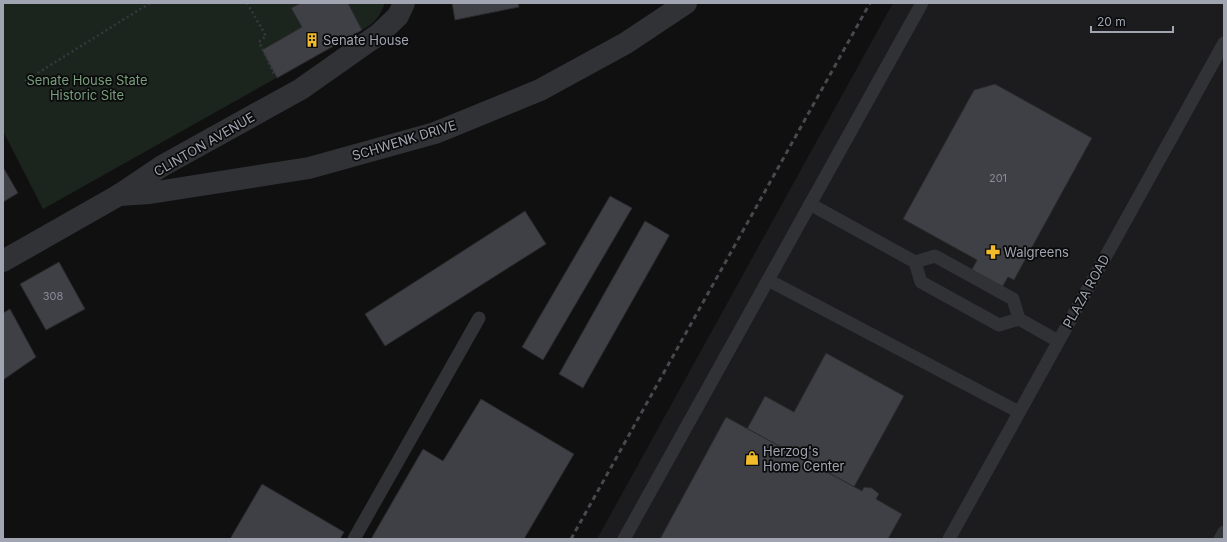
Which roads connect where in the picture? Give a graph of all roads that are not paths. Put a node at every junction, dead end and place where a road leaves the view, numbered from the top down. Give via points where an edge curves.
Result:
1 (686, 3) edge
2 (922, 3) edge
3 (401, 10) edge
4 (1224, 43) edge
5 (119, 195) junction
6 (810, 204) junction
7 (3, 261) edge
8 (915, 262) junction
9 (768, 280) junction
10 (479, 318) dead end
11 (1019, 319) junction
12 (1058, 341) junction
13 (1019, 412) junction
14 (1224, 532) edge
15 (354, 539) edge
16 (624, 539) edge
17 (949, 539) edge
18 (1220, 539) edge

1 - 5 street, SCHWENK DRIVE via 626,43 540,90 436,133 309,168 150,193
2 - 6 lane
3 - 5 street, CLINTON AVENUE via 379,34 301,89 162,166
4 - 12 lane, PLAZA ROAD
5 - 7 street, CLINTON AVENUE
6 - 8 lane
6 - 9 lane
8 - 11 lane via 935,256 1013,299
8 - 11 lane via 921,282 999,325
9 - 13 lane
9 - 16 lane
10 - 15 lane
11 - 12 lane
12 - 13 lane, PLAZA ROAD
13 - 17 lane, PLAZA ROAD
14 - 18 lane

